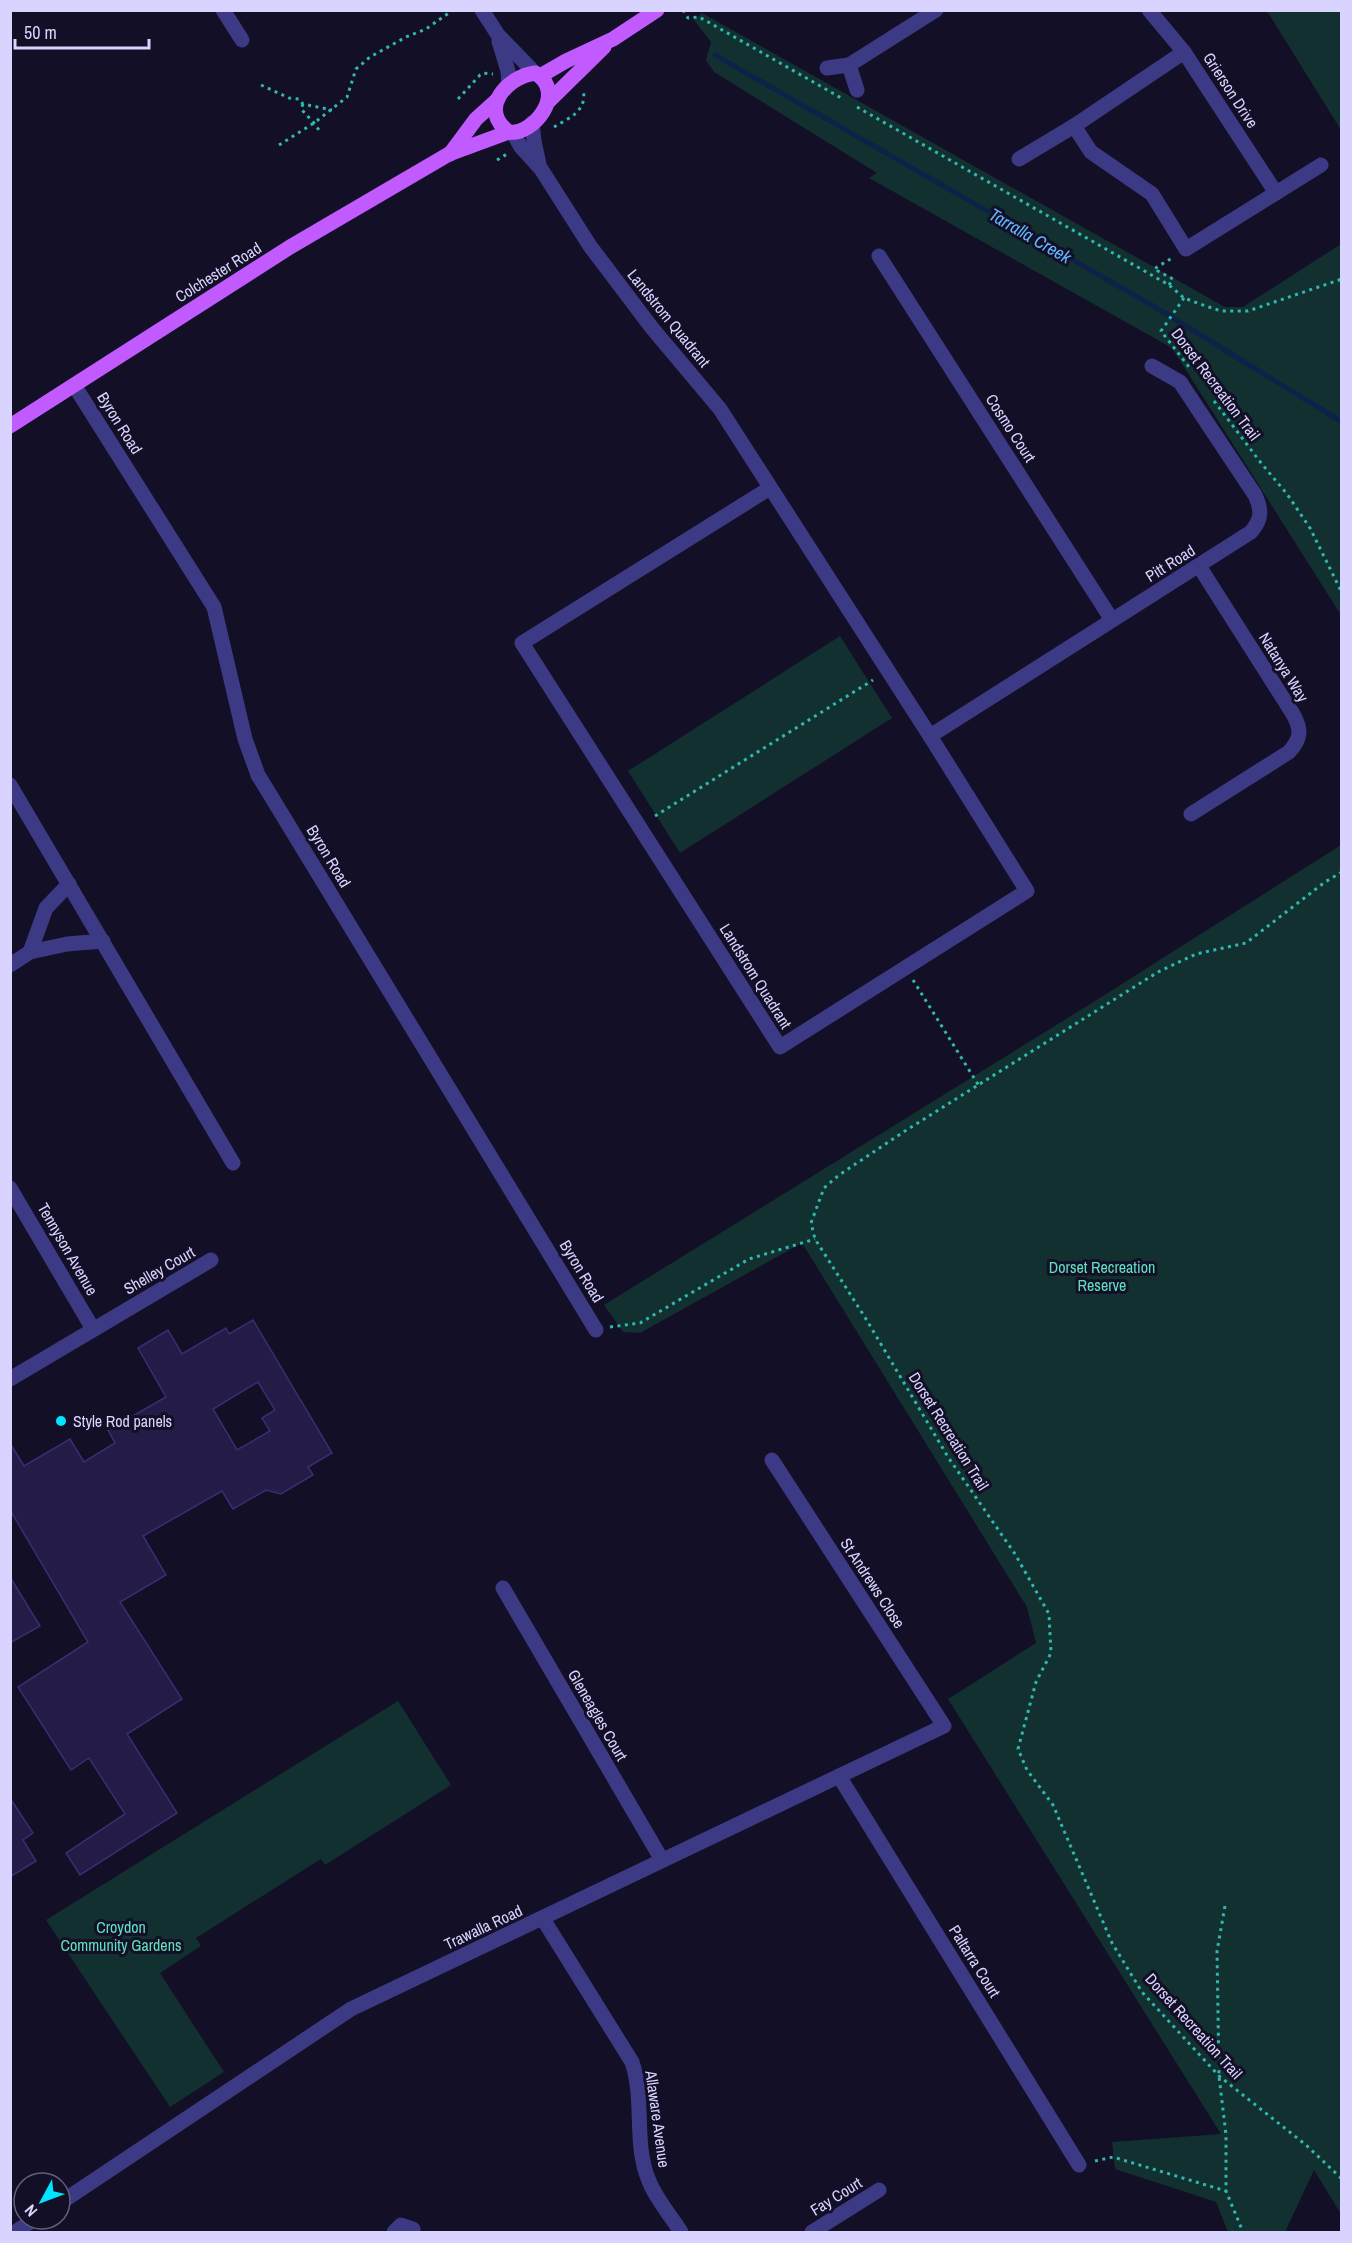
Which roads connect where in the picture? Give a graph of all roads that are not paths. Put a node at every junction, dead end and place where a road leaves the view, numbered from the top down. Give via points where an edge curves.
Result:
1 (223, 10) edge
2 (482, 10) edge
3 (657, 10) edge
4 (936, 10) edge
5 (1149, 10) edge
6 (498, 35) junction
7 (613, 39) junction
8 (242, 40) dead end
9 (1184, 52) junction
10 (849, 65) junction
11 (827, 68) dead end
12 (538, 75) junction
13 (504, 78) junction
14 (855, 98) road end
15 (497, 100) junction
16 (549, 101) junction
17 (532, 123) junction
18 (1074, 126) junction
19 (511, 133) junction
20 (449, 154) junction
21 (1019, 159) dead end
22 (1321, 165) dead end
23 (541, 169) junction
24 (1276, 194) junction
25 (879, 256) dead end
26 (1152, 366) dead end
27 (74, 385) junction
28 (12, 422) edge
29 (770, 488) junction
30 (1199, 566) junction
31 (1112, 620) junction
32 (930, 736) junction
33 (10, 785) edge
34 (1191, 814) dead end
35 (69, 884) junction
36 (103, 940) junction
37 (30, 952) junction
38 (10, 965) edge
39 (233, 1163) dead end
40 (10, 1188) edge
41 (211, 1260) dead end
42 (93, 1329) junction
43 (596, 1330) road end
44 (10, 1379) edge
45 (772, 1460) dead end
46 (503, 1588) dead end
47 (944, 1726) joint
48 (839, 1776) junction
49 (662, 1860) junction
50 (543, 1919) junction
51 (1079, 2166) road end
52 (879, 2190) dead end
53 (72, 2195) edge
54 (394, 2232) edge
55 (412, 2232) edge
56 (681, 2232) edge
57 (812, 2232) edge

1 - 8 street
2 - 6 street
3 - 7 main road
4 - 10 street
5 - 9 street, Grierson Drive
6 - 12 street
6 - 13 street via 508,71
7 - 12 main road
7 - 16 main road
9 - 18 street
9 - 24 street, Grierson Drive
10 - 11 street
10 - 14 street
12 - 13 main road
12 - 16 main road via 548,86
13 - 15 main road
15 - 19 main road via 497,120
15 - 20 main road, Colchester Road via 476,119
16 - 17 main road
17 - 19 main road
17 - 23 street, Landstrom Quadrant
18 - 21 street
18 - 24 street via 1091,152 1152,194 1186,249
19 - 20 main road, Colchester Road
19 - 23 street, Landstrom Quadrant
20 - 27 main road, Colchester Road via 290,247
22 - 24 street
23 - 29 street, Landstrom Quadrant via 590,246 720,409
25 - 31 street, Cosmo Court
26 - 30 street, Pitt Road via 1180,382 1260,506 1261,516 1251,532
27 - 28 main road, Colchester Road
27 - 43 street, Byron Road via 214,607 245,740 258,775
29 - 32 street, Landstrom Quadrant
29 - 32 street, Landstrom Quadrant via 522,643 780,1047 1027,891
30 - 31 street, Pitt Road
30 - 34 street, Natanya Way via 1293,714 1300,734 1289,752
31 - 32 street, Pitt Road
33 - 35 street
35 - 36 street
35 - 37 street via 46,908
36 - 37 street
36 - 39 street
37 - 38 street
40 - 42 street, Tennyson Avenue
41 - 42 street, Shelley Court
42 - 44 street, Shelley Court
45 - 47 street, St Andrews Close
46 - 49 street, Gleneagles Court
47 - 48 street, Trawalla Road
48 - 49 street, Trawalla Road
48 - 51 street, Paltarra Court
49 - 50 street, Trawalla Road
50 - 53 street, Trawalla Road via 351,2009
50 - 56 street, Allaware Avenue via 632,2062 638,2079 649,2181
52 - 57 street, Fay Court
54 - 55 street via 401,2225 413,2229

